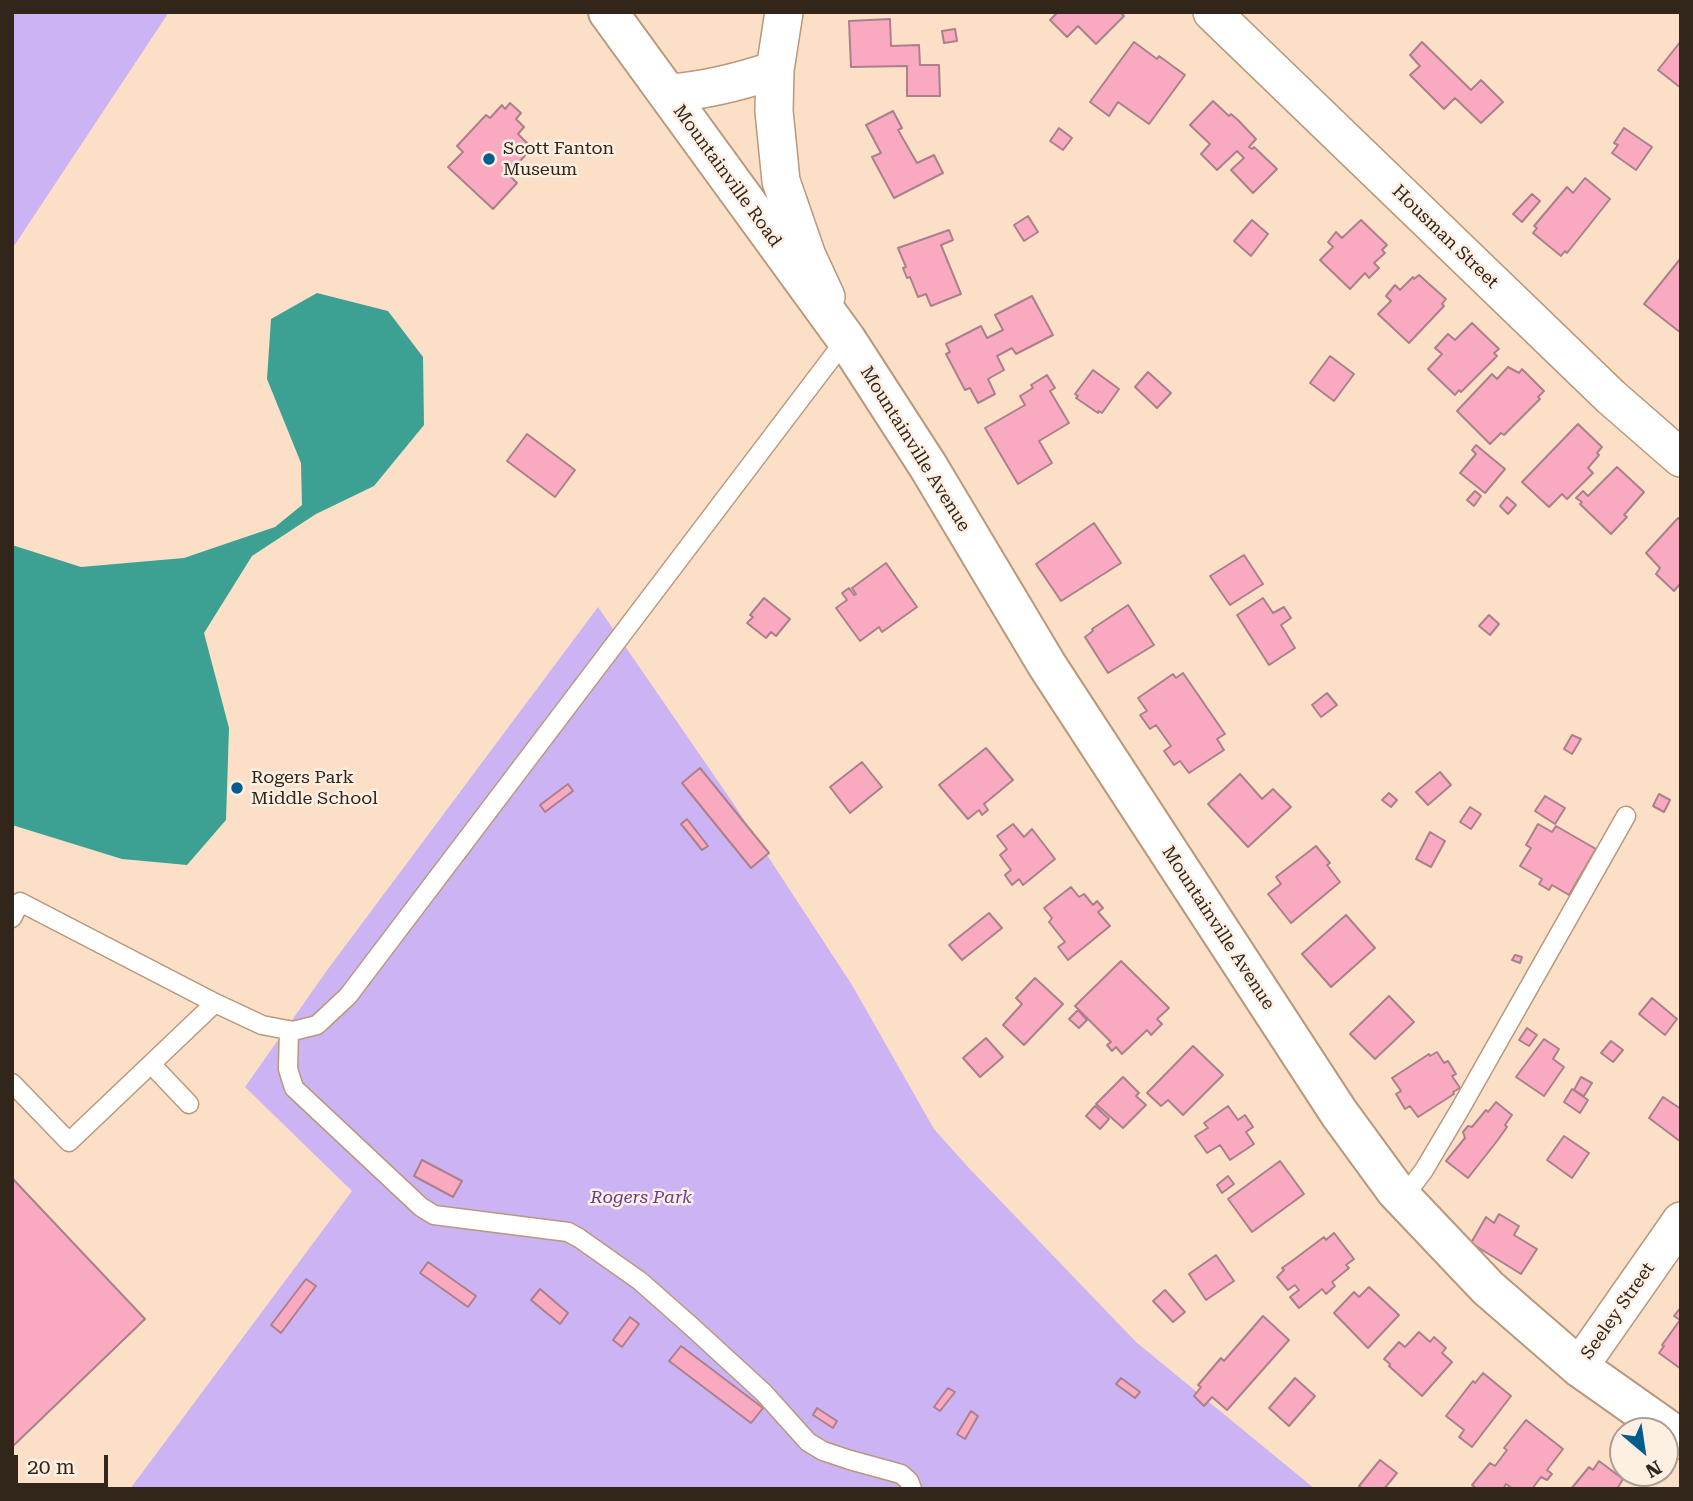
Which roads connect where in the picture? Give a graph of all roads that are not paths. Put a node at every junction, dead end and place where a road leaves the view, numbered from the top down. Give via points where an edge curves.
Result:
1 (608, 12) edge
2 (784, 12) edge
3 (1212, 12) edge
4 (775, 70) junction
5 (668, 93) junction
6 (846, 340) junction
7 (1681, 458) edge
8 (1626, 816) dead end
9 (12, 918) edge
10 (215, 1003) junction
11 (289, 1030) junction
12 (151, 1064) junction
13 (12, 1083) edge
14 (189, 1104) dead end
15 (1403, 1198) junction
16 (1681, 1221) edge
17 (1579, 1367) junction
18 (1681, 1439) edge
19 (912, 1489) edge

1 - 5 street, Mountainville Road
2 - 4 street
3 - 7 street, Housman Street via 1611,397
4 - 5 street via 720,87
4 - 6 street via 781,181 807,256
5 - 6 street, Mountainville Road
6 - 11 lane via 348,996 317,1025
6 - 15 street, Mountainville Avenue via 929,466 1076,710 1339,1113
8 - 15 lane via 1459,1111
9 - 10 lane via 20,902
10 - 11 lane via 262,1025
10 - 12 lane
11 - 19 lane via 288,1069 295,1088 421,1207 434,1215 568,1232 579,1238 640,1281 692,1326 764,1393 808,1442 849,1461 901,1474
12 - 13 lane via 69,1142
12 - 14 lane
15 - 17 street, Mountainville Avenue via 1488,1288
16 - 17 street, Seeley Street
17 - 18 street, Mountainville Avenue

